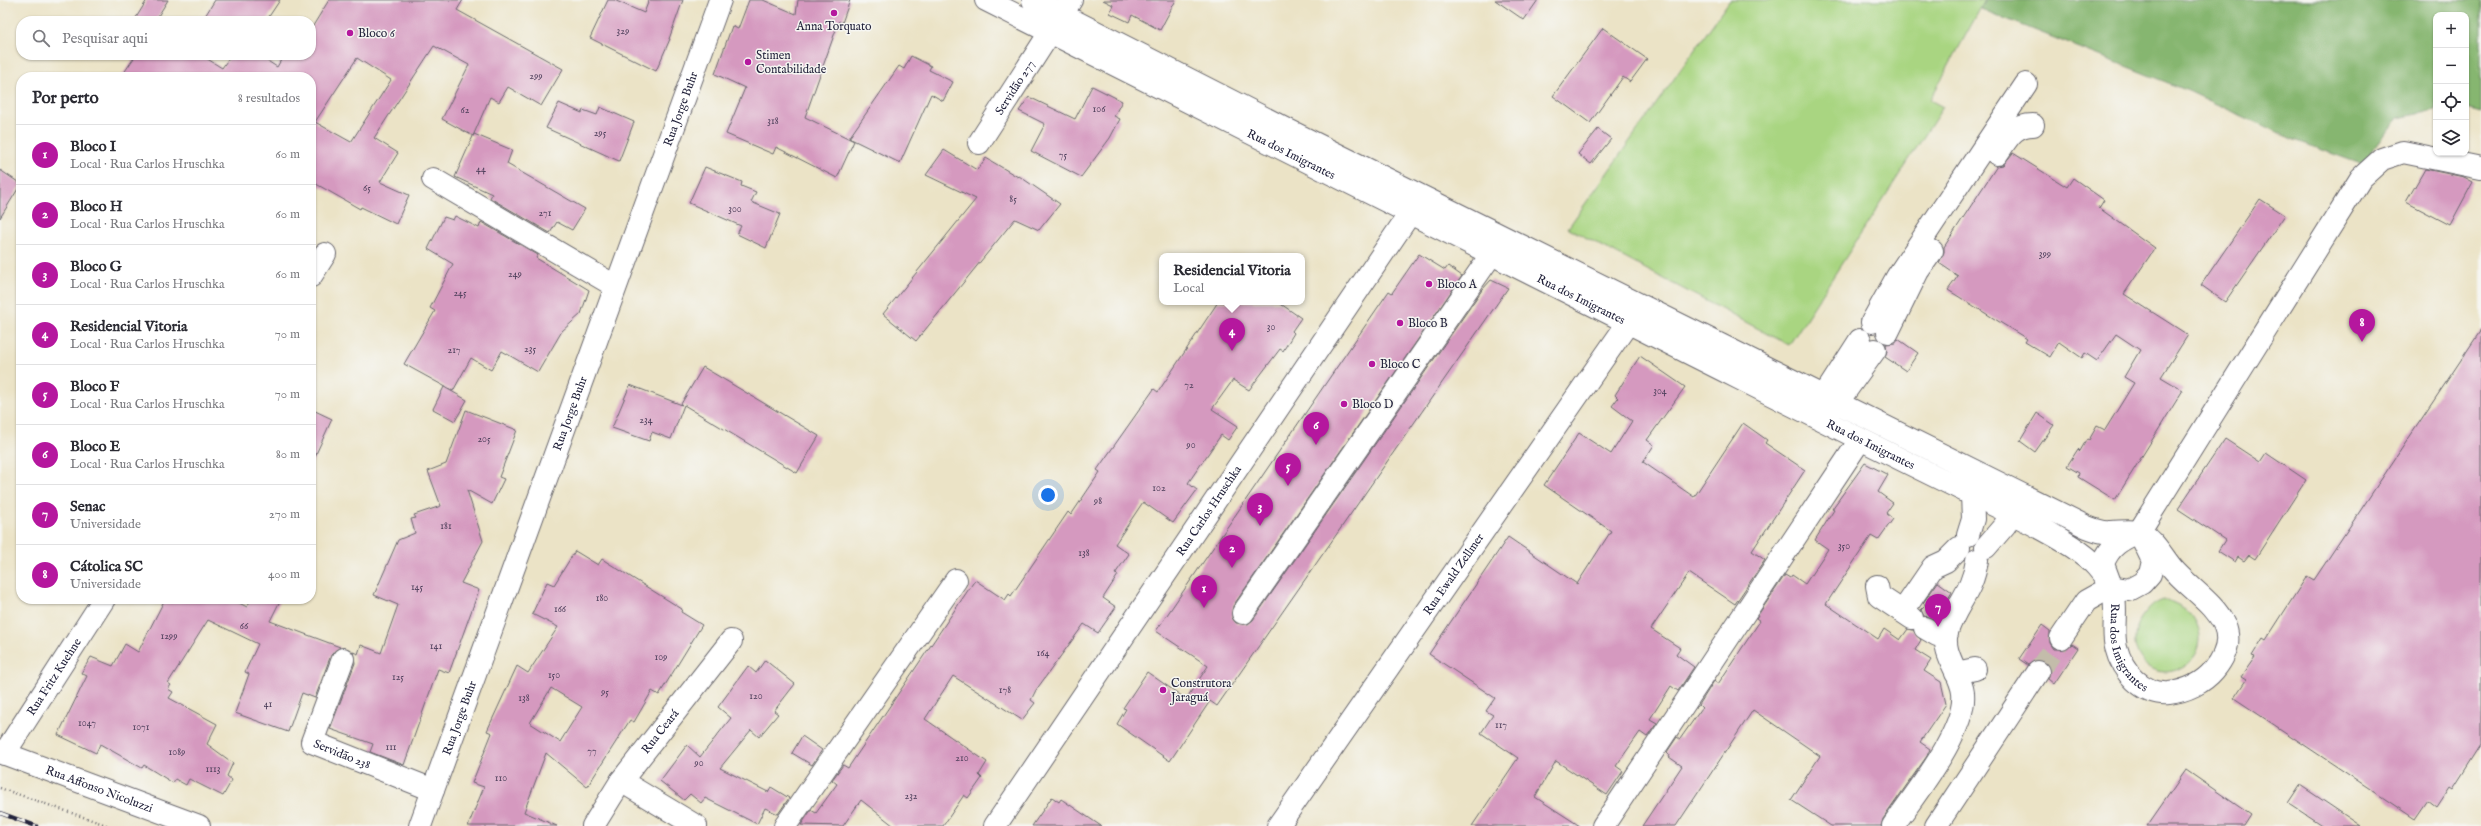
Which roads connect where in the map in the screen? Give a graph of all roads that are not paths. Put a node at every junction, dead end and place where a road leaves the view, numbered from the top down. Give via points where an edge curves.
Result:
1 (720, 0) edge
2 (986, 0) edge
3 (1034, 0) edge
4 (1061, 16) edge
5 (2026, 84) dead end
6 (2033, 125) dead end
7 (1280, 137) junction
8 (979, 143) dead end
9 (2481, 168) edge
10 (433, 179) dead end
11 (1422, 195) junction
12 (1410, 215) junction
13 (325, 254) dead end
14 (1491, 255) junction
15 (316, 268) edge
16 (615, 286) junction
17 (1628, 323) junction
18 (1867, 345) dead end
19 (1830, 399) junction
20 (1820, 419) junction
21 (1860, 440) junction
22 (2017, 492) junction
23 (1972, 494) junction
24 (2010, 512) junction
25 (2139, 532) junction
26 (956, 580) dead end
27 (1877, 586) dead end
28 (2111, 587) junction
29 (101, 604) edge
30 (1243, 613) dead end
31 (1913, 619) junction
32 (1947, 633) junction
33 (2061, 638) tunnel mouth
34 (731, 641) dead end
35 (343, 659) dead end
36 (2038, 672) tunnel mouth
37 (2, 753) edge
38 (621, 781) junction
39 (433, 790) junction
40 (199, 826) edge
41 (420, 826) edge
42 (593, 826) edge
43 (696, 826) edge
44 (786, 826) edge
45 (995, 826) edge
46 (1278, 826) edge
47 (1603, 826) edge
48 (1893, 826) edge
49 (1936, 826) edge

1 - 16 street, Rua Jorge Buhr
2 - 4 street, Rua dos Imigrantes
3 - 4 street, Rua dos Imigrantes
4 - 7 street, Rua dos Imigrantes
4 - 8 street, Servidão 277
5 - 6 street via 1897,277 1880,327 2013,130
7 - 11 street, Rua dos Imigrantes
7 - 12 street, Rua dos Imigrantes
9 - 25 street via 2403,152 2382,159 2360,178
10 - 16 street
11 - 12 street, Rua Carlos Hruschka
11 - 19 street, Rua dos Imigrantes
12 - 14 street, Rua dos Imigrantes
12 - 45 street, Rua Carlos Hruschka
13 - 15 street
14 - 17 street, Rua dos Imigrantes
14 - 30 street
16 - 39 street, Rua Jorge Buhr
17 - 20 street, Rua dos Imigrantes
17 - 46 street, Rua Ewald Zellmer
18 - 19 street
19 - 20 street
19 - 22 street, Rua dos Imigrantes
20 - 21 street, Rua dos Imigrantes
21 - 23 street, Rua dos Imigrantes
21 - 47 street
22 - 24 street
22 - 25 street, Rua dos Imigrantes via 2087,527 2106,533
23 - 24 street, Rua dos Imigrantes
23 - 31 street via 1973,519 1963,541 1946,561 1933,567
24 - 28 street, Rua dos Imigrantes via 2088,558
24 - 32 street via 2005,525 1982,554 1975,577
25 - 28 street via 2117,543 2106,556 2103,564
25 - 28 street via 2152,557 2150,574 2142,583 2129,590
25 - 28 street, Rua dos Imigrantes via 2150,540 2173,570 2210,603 2221,617 2226,632 2225,648 2215,669 2200,683 2180,692 2162,694 2147,689 2133,678 2122,662 2116,646 2116,611
26 - 44 street
27 - 31 street via 1879,596
28 - 33 street via 2086,601
29 - 37 street, Rua Fritz Kuehne
31 - 32 street via 1937,635
32 - 48 street via 1947,647 1965,671 1961,712 1942,754
34 - 38 street, Rua Ceará
35 - 39 street, Servidão 238 via 312,742
36 - 49 street
37 - 40 street, Rua Affonso Nicoluzzi
38 - 42 street, Rua Ceará
38 - 43 street
39 - 41 street, Rua Jorge Buhr

